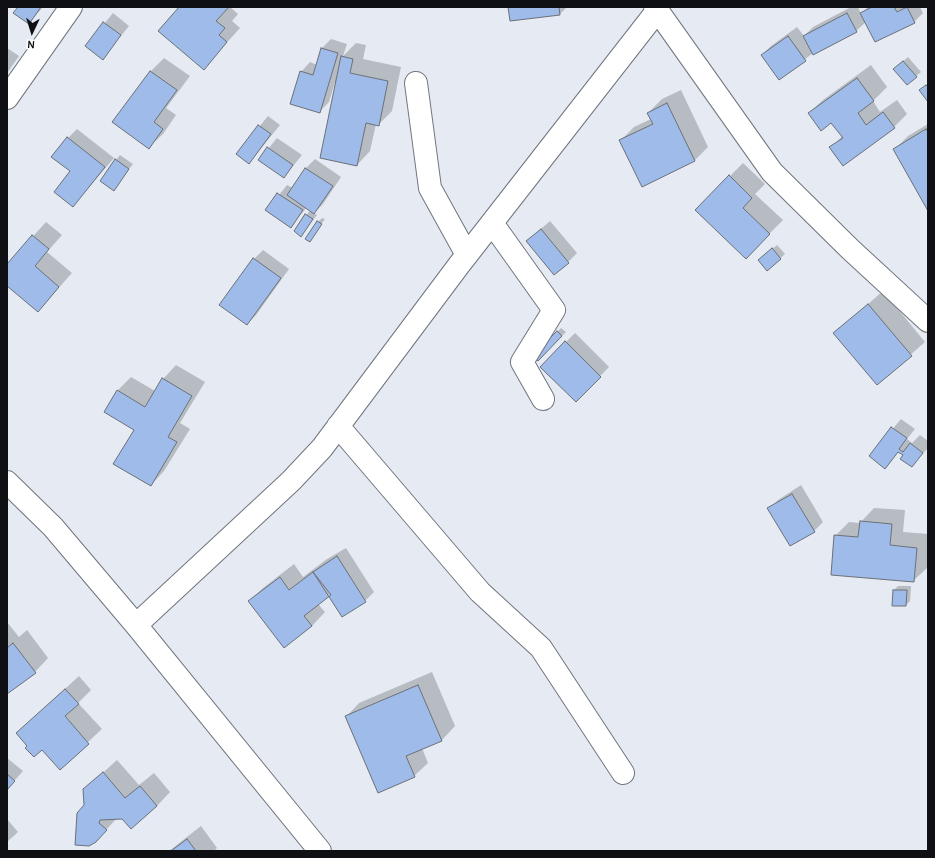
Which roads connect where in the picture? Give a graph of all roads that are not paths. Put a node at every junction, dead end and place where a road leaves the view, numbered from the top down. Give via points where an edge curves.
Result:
1 (70, 7) edge
2 (656, 9) edge
3 (416, 83) dead end
4 (7, 98) edge
5 (492, 223) junction
6 (467, 255) junction
7 (928, 320) edge
8 (543, 399) dead end
9 (338, 426) junction
10 (7, 482) edge
11 (136, 625) junction
12 (623, 773) dead end
13 (320, 851) edge

1 - 4 street
2 - 5 street
2 - 7 street via 772,172 850,249
3 - 6 street via 430,188
5 - 6 street
5 - 8 street via 554,310 522,362
6 - 9 street
9 - 11 street via 322,448 291,481
9 - 12 street via 480,592 541,648
10 - 11 street via 54,527
11 - 13 street

